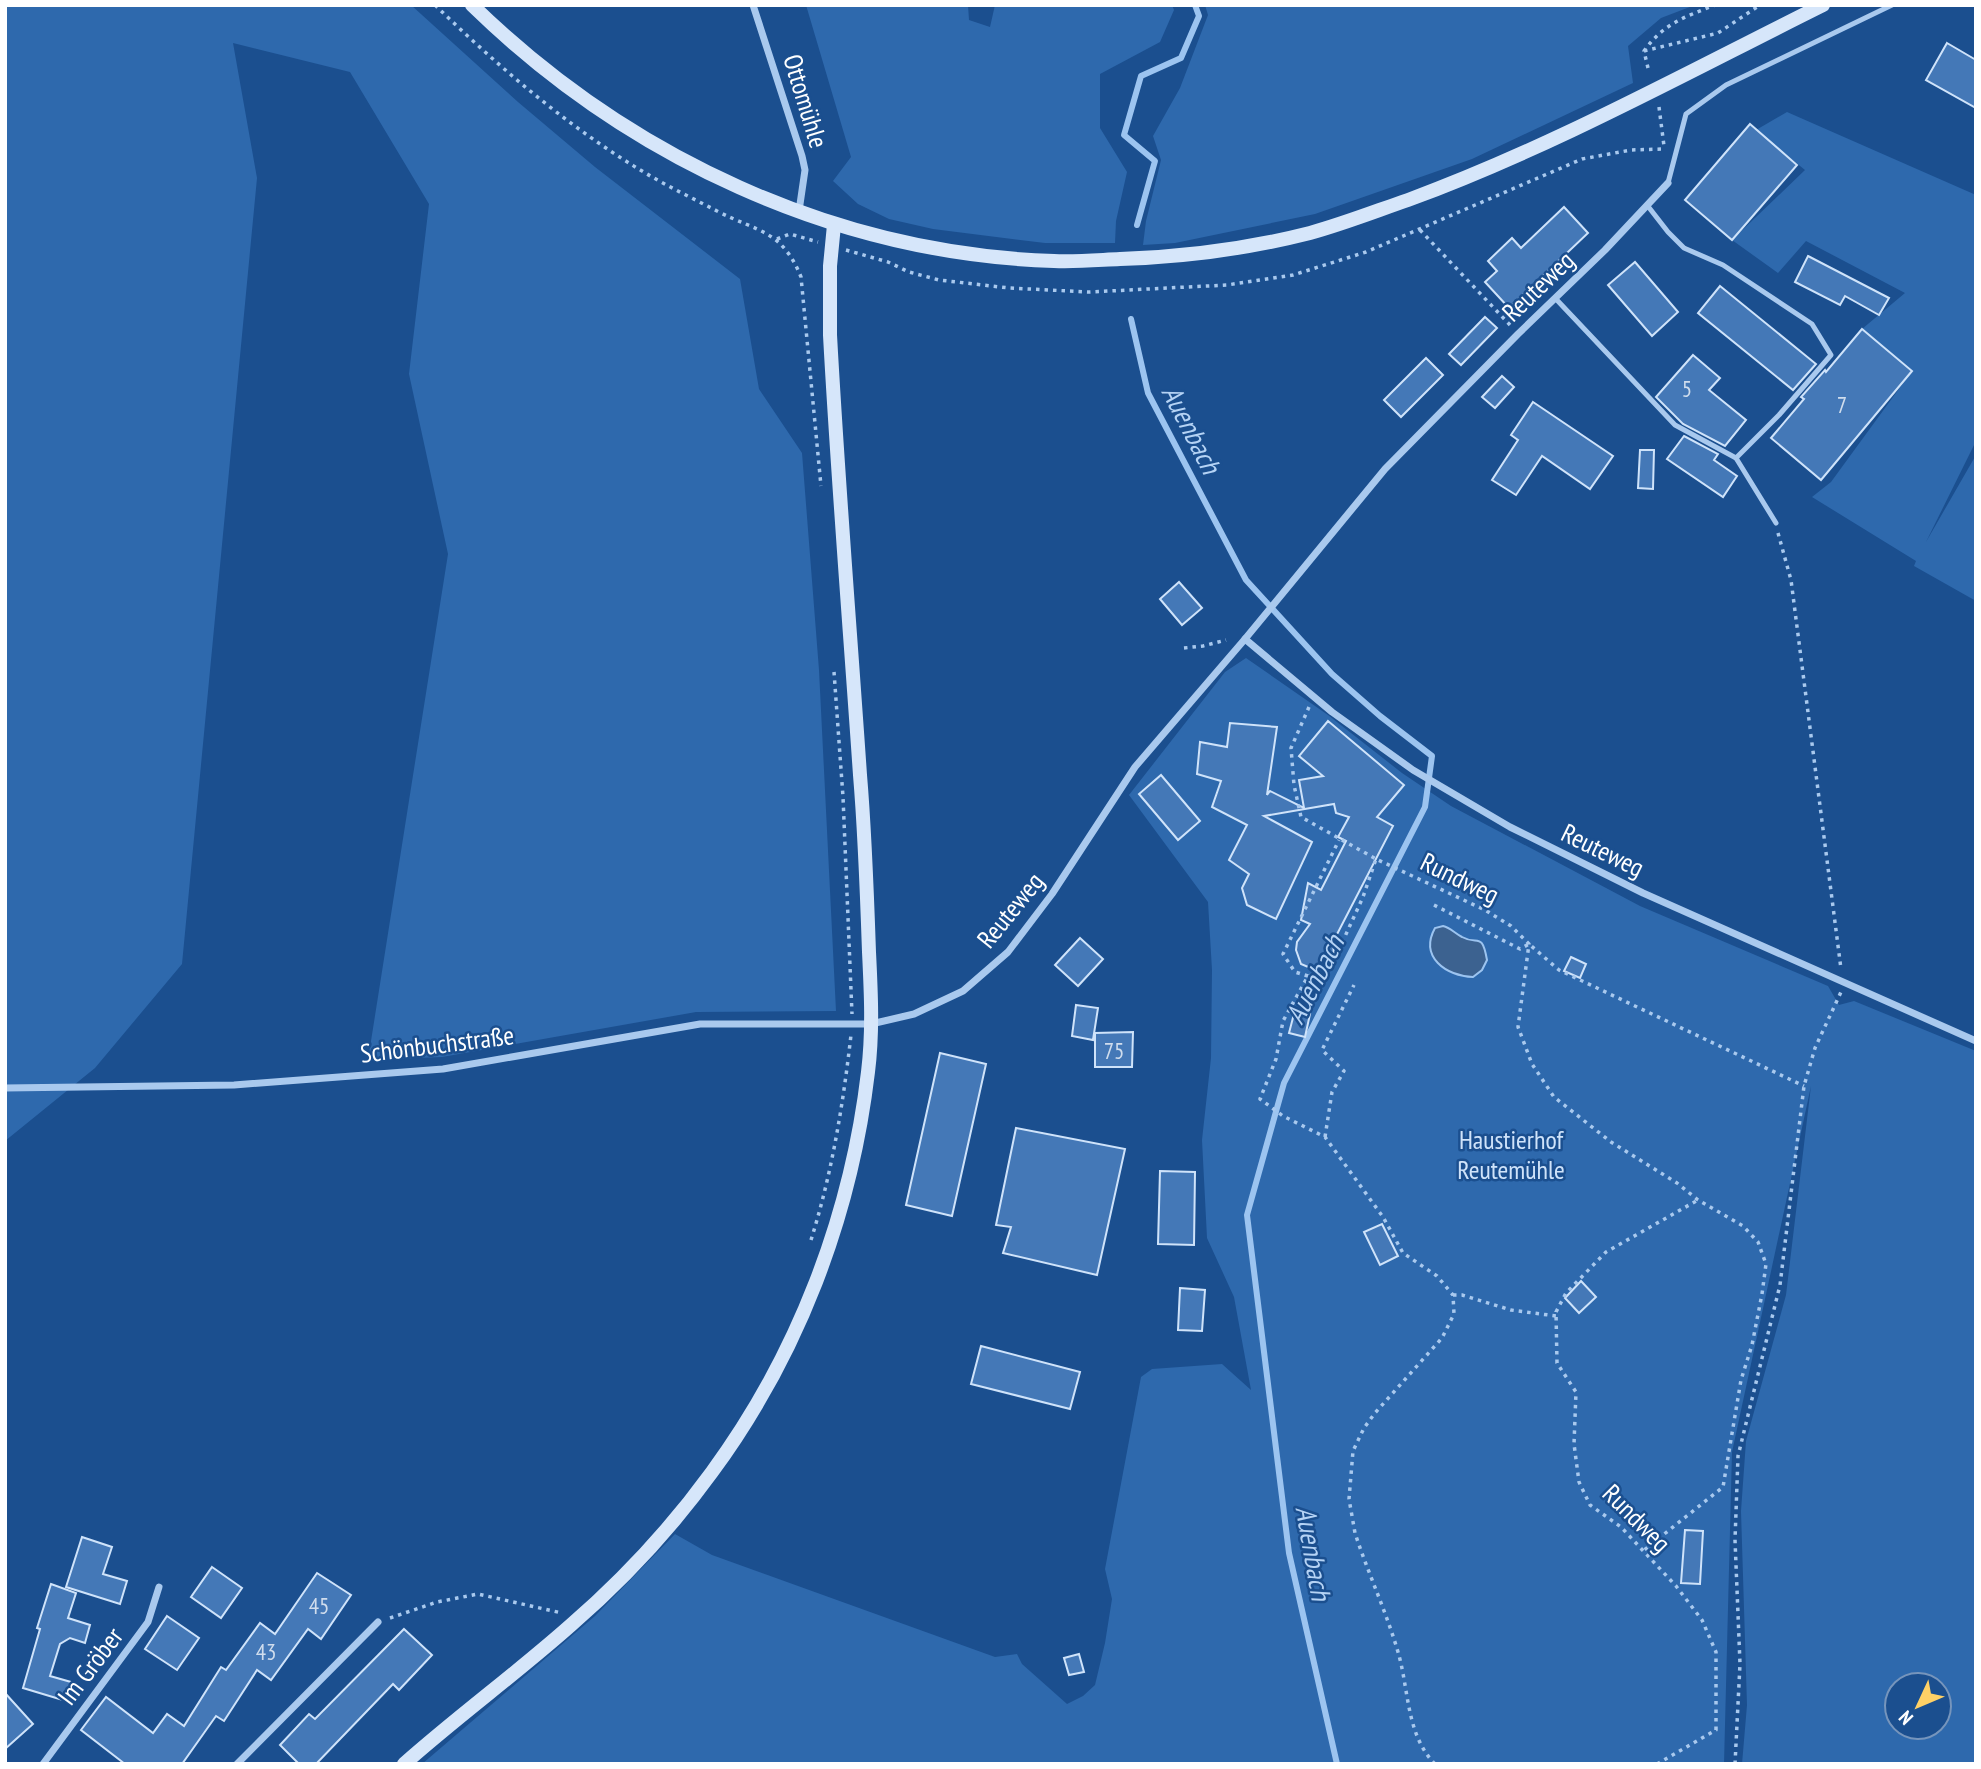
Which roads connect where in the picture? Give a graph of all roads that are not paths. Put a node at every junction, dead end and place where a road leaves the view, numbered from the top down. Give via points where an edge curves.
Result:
1 (472, 5) edge
2 (753, 5) edge
3 (1823, 5) edge
4 (1892, 5) edge
5 (1668, 183) joint
6 (1647, 205) junction
7 (799, 211) junction
8 (834, 225) junction
9 (1555, 298) junction
10 (1735, 458) junction
11 (1776, 523) road end
12 (1245, 639) junction
13 (871, 1024) junction
14 (1976, 1041) edge
15 (5, 1088) edge
16 (159, 1587) dead end
17 (378, 1622) road end
18 (43, 1764) edge
19 (237, 1764) edge
20 (404, 1764) edge

1 - 7 street via 536,63 646,140 699,170
2 - 7 street, Ottomühle via 803,156
3 - 8 street via 1523,154 1458,181 1312,232 1230,251 1056,262 919,246
4 - 5 lane via 1726,85 1686,114
5 - 6 street, Reuteweg
6 - 9 street, Reuteweg
6 - 10 lane via 1684,248 1723,265 1812,324 1831,355
7 - 8 street
8 - 13 street via 830,335 866,849
9 - 10 lane via 1675,425
9 - 12 street, Reuteweg via 1385,469
10 - 11 lane
12 - 13 street, Reuteweg via 1135,767 1009,952 962,990 914,1014
12 - 14 street, Reuteweg via 1315,698 1457,798 1643,893
13 - 15 street, Schönbuchstraße via 700,1024 443,1069 234,1085
13 - 20 street via 869,1070 834,1231 795,1332 746,1422 653,1544 573,1624
16 - 18 street, Im Gröber via 148,1622
17 - 19 street

